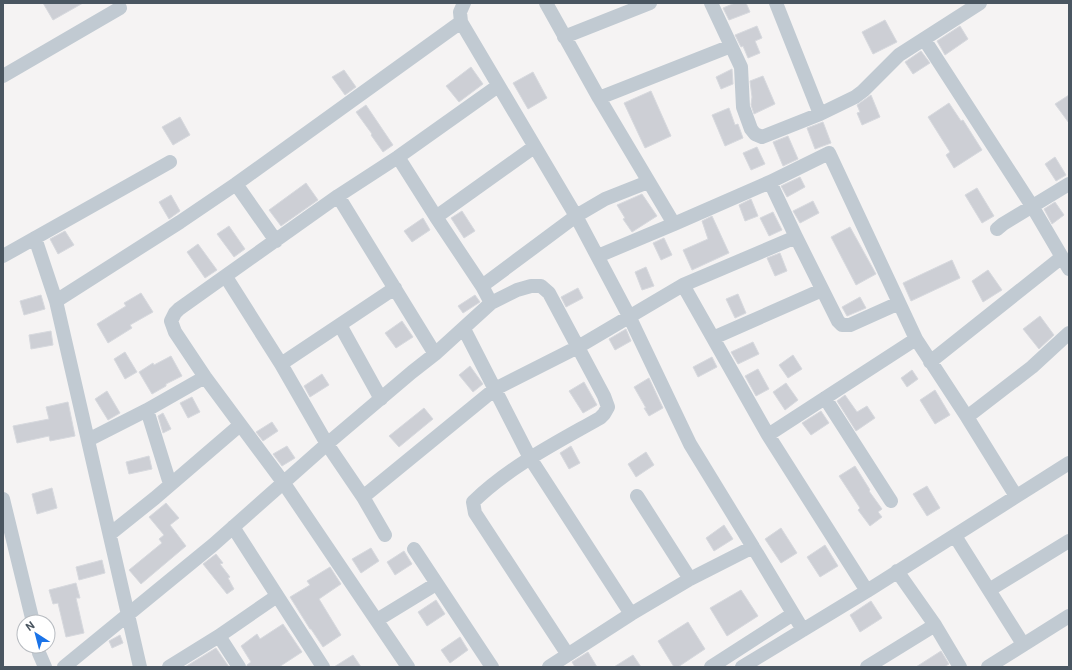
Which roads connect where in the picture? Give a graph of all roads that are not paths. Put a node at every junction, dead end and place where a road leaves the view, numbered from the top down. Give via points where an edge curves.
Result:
1 (546, 3) edge
2 (650, 3) edge
3 (712, 3) edge
4 (776, 3) edge
5 (980, 3) edge
6 (120, 8) dead end
7 (460, 10) edge
8 (564, 37) junction
9 (924, 39) junction
10 (731, 46) junction
11 (3, 76) edge
12 (498, 86) junction
13 (599, 98) junction
14 (820, 114) junction
15 (534, 146) junction
16 (398, 157) junction
17 (170, 162) dead end
18 (648, 182) junction
19 (770, 182) junction
20 (236, 184) junction
21 (1069, 184) edge
22 (338, 196) junction
23 (1032, 206) junction
24 (576, 216) junction
25 (436, 217) junction
26 (674, 224) junction
27 (997, 229) dead end
28 (796, 237) junction
29 (35, 238) junction
30 (276, 241) junction
31 (3, 256) edge
32 (598, 256) junction
33 (1062, 257) junction
34 (1069, 269) edge
35 (226, 276) junction
36 (683, 285) junction
37 (482, 286) junction
38 (395, 288) junction
39 (822, 290) junction
40 (56, 301) junction
41 (491, 303) junction
42 (899, 303) junction
43 (630, 316) junction
44 (340, 325) junction
45 (464, 329) junction
46 (1069, 333) edge
47 (713, 338) junction
48 (916, 339) junction
49 (578, 348) junction
50 (435, 354) junction
51 (930, 362) junction
52 (281, 364) junction
53 (205, 377) junction
54 (495, 389) junction
55 (825, 398) junction
56 (381, 399) junction
57 (146, 410) junction
58 (967, 417) junction
59 (240, 426) junction
60 (768, 436) junction
61 (88, 440) junction
62 (327, 444) junction
63 (530, 458) junction
64 (1069, 464) edge
65 (283, 482) junction
66 (170, 484) junction
67 (637, 496) dead end
68 (1016, 496) junction
69 (363, 497) junction
70 (3, 499) edge
71 (891, 501) dead end
72 (233, 527) junction
73 (110, 534) junction
74 (385, 535) dead end
75 (955, 536) junction
76 (1069, 542) edge
77 (753, 547) junction
78 (414, 549) dead end
79 (897, 571) junction
80 (690, 579) junction
81 (436, 584) junction
82 (989, 590) junction
83 (867, 591) junction
84 (277, 596) junction
85 (31, 614) edge
86 (631, 614) junction
87 (793, 614) junction
88 (128, 615) junction
89 (1069, 616) edge
90 (377, 620) junction
91 (934, 625) junction
92 (803, 630) junction
93 (219, 636) junction
94 (1023, 644) junction
95 (739, 649) junction
96 (41, 654) edge
97 (568, 655) junction
98 (882, 663) edge
99 (745, 665) edge
100 (45, 667) edge
101 (64, 667) edge
102 (140, 667) edge
103 (168, 667) edge
104 (239, 667) edge
105 (323, 667) edge
106 (408, 667) edge
107 (492, 667) edge
108 (550, 667) edge
109 (711, 667) edge
110 (867, 667) edge
111 (960, 667) edge
112 (988, 667) edge

1 - 8 street
2 - 8 street
3 - 10 street
4 - 14 street
5 - 9 street
6 - 11 street
7 - 12 street
7 - 20 street
8 - 13 street
9 - 14 street via 899,55 859,94
9 - 23 street
10 - 13 street
10 - 14 street via 741,67 743,107 755,134 762,138
12 - 15 street
12 - 16 street
13 - 18 street
15 - 24 street
15 - 25 street
16 - 22 street
16 - 25 street
17 - 29 street
18 - 24 street via 604,199
18 - 26 street
19 - 26 street
19 - 28 street
19 - 42 street via 829,153
20 - 30 street
20 - 40 street
21 - 23 street
22 - 30 street
22 - 38 street
23 - 27 street
23 - 33 street
24 - 32 street
24 - 37 street
25 - 37 street
26 - 32 street
28 - 36 street
28 - 39 street
29 - 31 street
29 - 40 street
30 - 35 street
32 - 43 street
33 - 34 street
33 - 51 street
35 - 52 street
35 - 53 street via 179,309 171,321 175,332
36 - 43 street
36 - 47 street
37 - 41 street
38 - 44 street
38 - 50 street
39 - 42 street via 838,321 844,326
39 - 47 street
40 - 61 street
41 - 45 street
41 - 49 street via 523,287 541,286 549,293
42 - 48 street
43 - 49 street
43 - 77 street via 690,444
44 - 52 street
44 - 56 street
45 - 50 street
45 - 54 street
46 - 58 street via 1032,367
47 - 60 street
48 - 51 street
48 - 55 street
49 - 54 street
49 - 63 street via 604,396 606,411 600,418
50 - 56 street
51 - 58 street
52 - 62 street
53 - 57 street
53 - 59 street
54 - 63 street
54 - 69 street
55 - 60 street
55 - 71 street
56 - 62 street
57 - 61 street
57 - 66 street
58 - 68 street
59 - 65 street
59 - 66 street
60 - 83 street
61 - 73 street
62 - 65 street
62 - 69 street
63 - 86 street
63 - 97 street via 473,502 475,513
64 - 68 street
65 - 72 street
65 - 90 street
66 - 73 street
67 - 80 street
68 - 75 street
69 - 74 street
70 - 85 street
72 - 84 street
72 - 88 street
73 - 88 street
75 - 79 street
75 - 82 street
76 - 82 street
77 - 80 street
77 - 87 street
78 - 81 street
79 - 83 street
79 - 91 street
80 - 86 street
81 - 90 street
81 - 107 street
82 - 94 street
83 - 92 street
84 - 93 street
84 - 105 street
86 - 97 street
87 - 92 street
87 - 95 street
88 - 101 street
88 - 102 street
89 - 94 street
90 - 106 street
91 - 98 street
91 - 111 street
92 - 99 street
93 - 103 street
93 - 104 street
94 - 112 street
95 - 99 street
95 - 109 street
96 - 100 street
97 - 108 street
98 - 110 street

